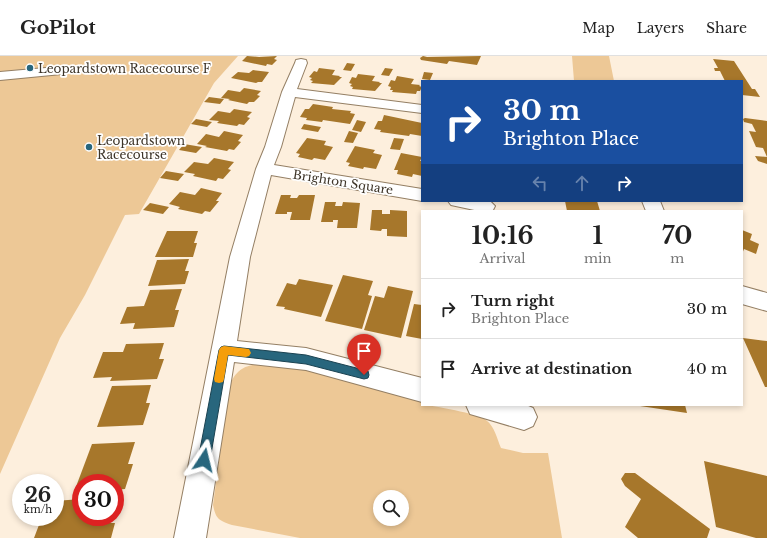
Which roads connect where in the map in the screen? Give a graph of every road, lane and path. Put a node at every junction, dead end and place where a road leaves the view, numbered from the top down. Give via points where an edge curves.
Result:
1 (301, 63) dead end
2 (57, 71) dead end
3 (0, 76) edge
4 (289, 92) junction
5 (421, 109) edge
6 (264, 170) junction
7 (421, 195) edge
8 (463, 202) edge
9 (486, 206) dead end
10 (743, 295) edge
11 (767, 302) edge
12 (224, 350) junction
13 (421, 390) edge
14 (482, 406) edge
15 (524, 417) dead end
16 (190, 538) edge

1 - 4 street
2 - 3 street
4 - 5 street
4 - 6 street
6 - 7 street, Brighton Square
6 - 12 street via 240,257
8 - 9 street
10 - 11 street
12 - 13 street via 306,359
12 - 16 street
14 - 15 street

